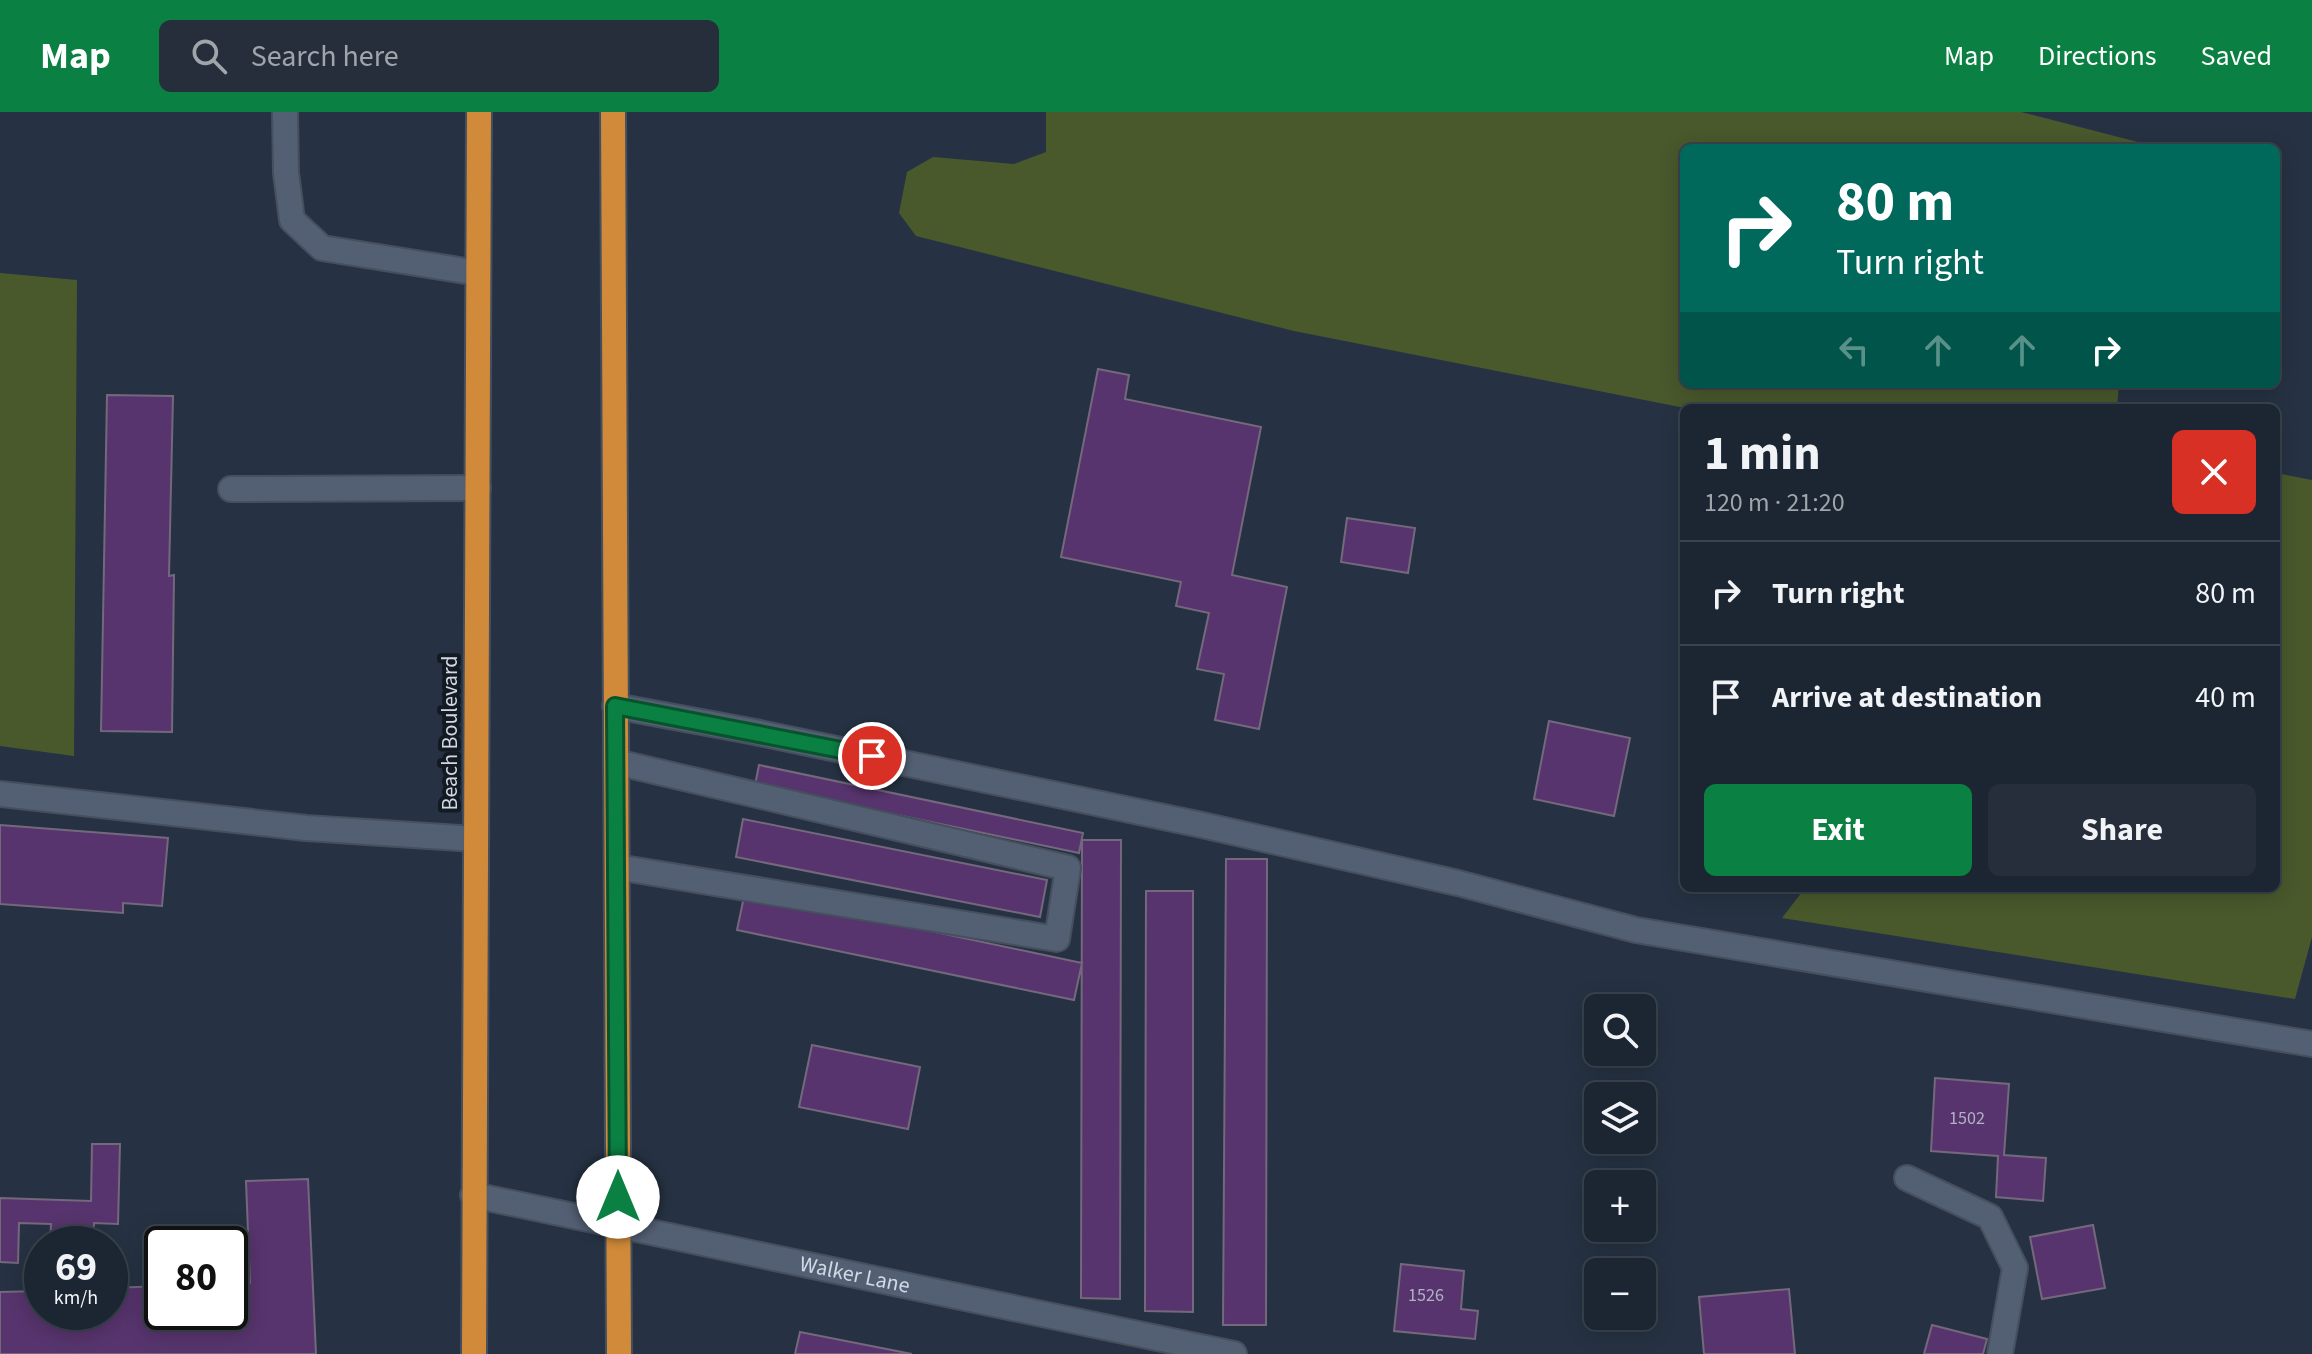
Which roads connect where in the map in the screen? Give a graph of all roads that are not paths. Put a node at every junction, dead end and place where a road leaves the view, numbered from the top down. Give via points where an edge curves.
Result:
1 (285, 112) edge
2 (479, 112) edge
3 (613, 112) edge
4 (478, 273) junction
5 (478, 488) junction
6 (231, 489) dead end
7 (615, 706) junction
8 (616, 762) junction
9 (0, 794) edge
10 (475, 839) junction
11 (617, 867) junction
12 (2312, 1044) edge
13 (1907, 1178) dead end
14 (473, 1195) junction
15 (618, 1227) junction
16 (474, 1354) edge
17 (619, 1354) edge
18 (1234, 1354) edge
19 (2000, 1354) edge

1 - 4 street via 292,220 322,248
2 - 4 highway, Beach Boulevard
3 - 7 highway
4 - 5 highway, Beach Boulevard
5 - 6 street
5 - 10 highway, Beach Boulevard
7 - 8 highway
7 - 12 street via 1202,825 1636,930
8 - 11 highway
8 - 11 street via 1068,868 1057,939
9 - 10 street via 306,828
10 - 14 highway, Beach Boulevard
11 - 15 highway
13 - 19 street via 1990,1217 2015,1268
14 - 15 street, Walker Lane
14 - 16 highway, Beach Boulevard
15 - 17 highway
15 - 18 street, Walker Lane

